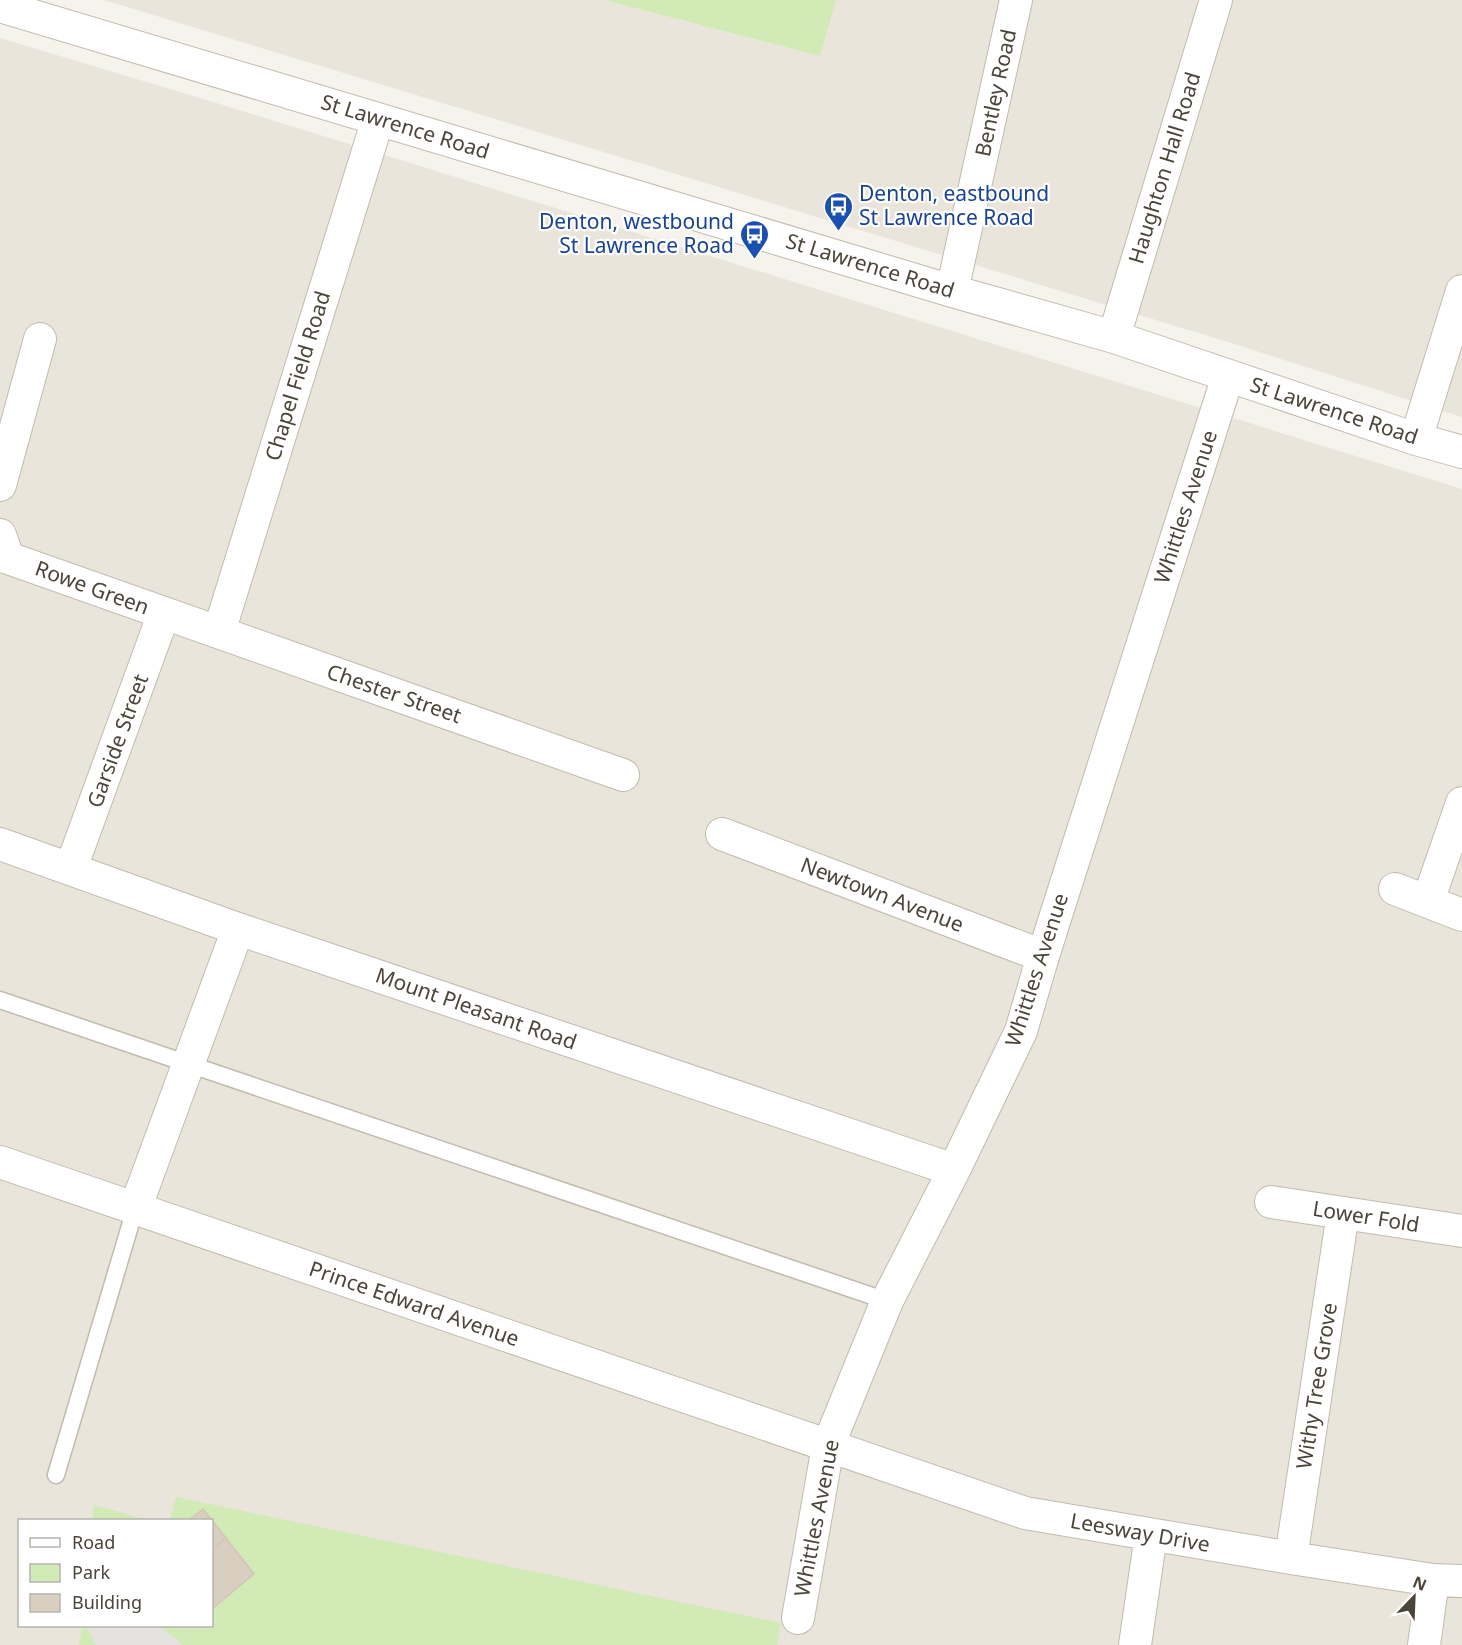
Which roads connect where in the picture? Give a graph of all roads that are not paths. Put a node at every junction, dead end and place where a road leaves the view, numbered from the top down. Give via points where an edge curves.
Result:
1 (1016, 0) edge
2 (1216, 0) edge
3 (0, 6) edge
4 (378, 119) junction
5 (952, 291) junction
6 (1462, 291) edge
7 (1114, 337) junction
8 (40, 339) dead end
9 (1228, 376) junction
10 (1416, 439) junction
11 (1462, 452) edge
12 (0, 485) edge
13 (0, 535) edge
14 (164, 613) junction
15 (219, 632) junction
16 (623, 775) dead end
17 (1462, 803) edge
18 (722, 834) dead end
19 (0, 844) edge
20 (71, 868) junction
21 (1395, 889) dead end
22 (1428, 901) junction
23 (1462, 915) edge
24 (238, 928) junction
25 (1043, 956) junction
26 (0, 1000) edge
27 (188, 1064) junction
28 (0, 1162) edge
29 (954, 1170) junction
30 (1271, 1202) dead end
31 (135, 1209) junction
32 (1342, 1213) junction
33 (1462, 1231) edge
34 (886, 1300) junction
35 (828, 1446) junction
36 (56, 1475) dead end
37 (1150, 1535) junction
38 (1291, 1558) junction
39 (1448, 1580) edge
40 (798, 1618) dead end
41 (1135, 1645) edge
42 (1425, 1645) edge

1 - 5 street, Bentley Road
2 - 7 street, Haughton Hall Road
3 - 4 street, St Lawrence Road
4 - 5 street, St Lawrence Road
4 - 15 street, Chapel Field Road
5 - 7 street, St Lawrence Road
6 - 10 street
7 - 9 street, St Lawrence Road
8 - 12 street
9 - 10 street, St Lawrence Road
9 - 25 street, Whittles Avenue
10 - 11 street, St Lawrence Road
13 - 14 street, Rowe Green via 8,558
14 - 15 street, Chester Street
14 - 20 street, Garside Street
15 - 16 street, Chester Street
17 - 22 street
18 - 25 street, Newtown Avenue
19 - 20 street, Mount Pleasant Road
20 - 24 street, Mount Pleasant Road
21 - 22 street
22 - 23 street
24 - 27 street
24 - 29 street, Mount Pleasant Road
25 - 29 street, Whittles Avenue via 1020,1031
26 - 27 lane
27 - 31 street
27 - 34 lane
28 - 31 street, Prince Edward Avenue
29 - 34 street, Whittles Avenue
30 - 32 street, Lower Fold
31 - 35 street, Prince Edward Avenue
31 - 36 lane
32 - 33 street, Lower Fold
32 - 38 street, Withy Tree Grove
34 - 35 street, Whittles Avenue
35 - 37 street, Leesway Drive via 1025,1513
35 - 40 street, Whittles Avenue
37 - 38 street, Leesway Drive
37 - 41 street
38 - 39 street, Leesway Drive
39 - 42 street

